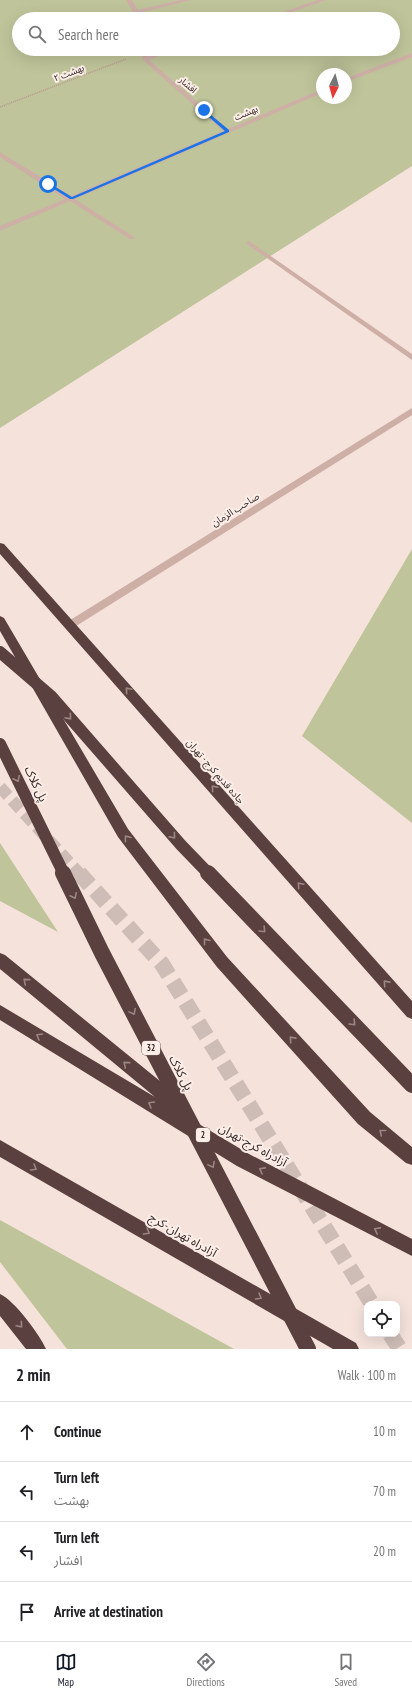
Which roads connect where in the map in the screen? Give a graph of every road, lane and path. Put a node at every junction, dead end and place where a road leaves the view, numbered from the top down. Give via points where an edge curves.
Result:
1 (129, 0) edge
2 (188, 0) edge
3 (323, 0) edge
4 (136, 12) joint
5 (287, 12) edge
6 (412, 55) edge
7 (130, 56) edge
8 (144, 56) edge
9 (154, 56) edge
10 (145, 59) junction
11 (352, 78) edge
12 (316, 93) edge
13 (0, 107) edge
14 (227, 131) junction
15 (0, 154) edge
16 (72, 198) junction
17 (0, 229) edge
18 (132, 238) dead end
19 (249, 243) dead end
20 (412, 358) edge
21 (412, 411) edge
22 (0, 547) edge
23 (0, 620) edge
24 (70, 625) junction
25 (0, 652) edge
26 (0, 744) edge
27 (2, 962) edge
28 (0, 1012) edge
29 (412, 1012) edge
30 (412, 1085) edge
31 (0, 1148) edge
32 (412, 1157) edge
33 (243, 1160) junction
34 (412, 1248) edge
35 (0, 1303) edge
36 (37, 1349) edge
37 (308, 1349) edge
38 (350, 1349) edge

1 - 4 street
2 - 4 street
3 - 5 street
6 - 11 street
7 - 13 path, بهشت ۲
8 - 10 street
9 - 10 street
10 - 14 street, افشار
12 - 14 street, بهشت
14 - 16 street, بهشت
15 - 16 street
16 - 17 street, بهشت
16 - 18 street
19 - 20 street
21 - 24 street, صاحب الزمان
22 - 24 highway, جاده قدیم کرج - تهران
32 -> 23 highway via 364,1118 227,968 132,846
29 -> 24 highway, جاده قدیم کرج - تهران
25 -> 30 highway, bridge via 51,696 181,845
26 -> 37 highway, پل کلاک / 32, bridge via 102,953
33 -> 27 highway
33 -> 28 highway, آزادراه کرج-تهران / 2
31 -> 38 highway, آزادراه تهران-کرج
34 -> 33 highway, آزادراه کرج-تهران / 2
35 -> 36 highway via 24,1329

